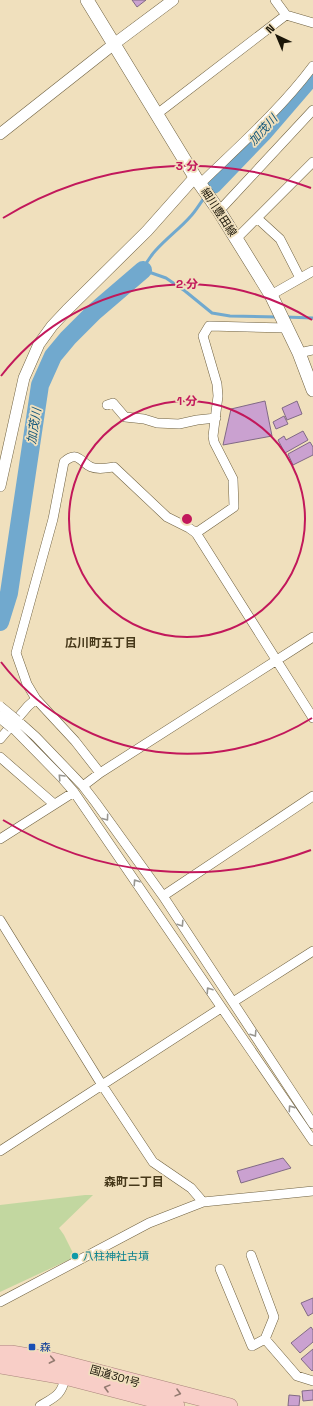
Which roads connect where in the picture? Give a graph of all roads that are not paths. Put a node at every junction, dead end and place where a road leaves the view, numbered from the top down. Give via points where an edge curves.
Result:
1 (87, 0) edge
2 (173, 0) edge
3 (275, 0) edge
4 (286, 15) junction
5 (313, 23) edge
6 (114, 44) junction
7 (313, 66) edge
8 (313, 110) edge
9 (157, 114) junction
10 (0, 134) edge
11 (313, 162) edge
12 (199, 182) junction
13 (219, 210) junction
14 (257, 218) junction
15 (236, 239) junction
16 (313, 271) edge
17 (300, 278) junction
18 (271, 295) junction
19 (288, 328) junction
20 (313, 350) edge
21 (299, 353) junction
22 (313, 390) edge
23 (107, 405) dead end
24 (216, 418) junction
25 (0, 486) edge
26 (196, 533) junction
27 (313, 637) edge
28 (276, 661) junction
29 (36, 699) junction
30 (0, 706) edge
31 (0, 717) edge
32 (313, 718) edge
33 (15, 724) junction
34 (0, 739) edge
35 (0, 757) edge
36 (100, 773) junction
37 (83, 786) junction
38 (74, 792) junction
39 (313, 796) edge
40 (54, 804) junction
41 (0, 838) edge
42 (163, 896) junction
43 (0, 920) edge
44 (313, 951) edge
45 (233, 1002) junction
46 (221, 1008) junction
47 (102, 1085) junction
48 (313, 1124) edge
49 (313, 1140) edge
50 (0, 1151) edge
51 (313, 1191) edge
52 (203, 1202) junction
53 (251, 1255) dead end
54 (220, 1268) dead end
55 (0, 1302) edge
56 (265, 1339) junction
57 (0, 1353) edge
58 (0, 1366) edge
59 (65, 1377) junction
60 (313, 1381) edge
61 (142, 1402) edge
62 (40, 1406) edge
63 (177, 1406) edge
64 (230, 1406) edge

1 - 6 main road, 細川豊田線
2 - 6 street
3 - 4 street
4 - 5 street
4 - 9 street
6 - 9 main road, 細川豊田線
6 - 10 street
7 - 12 street via 250,136
8 - 13 street
9 - 12 main road, 細川豊田線
11 - 14 street
12 - 13 main road, 細川豊田線
12 - 25 street via 67,310 39,344 24,378
13 - 15 main road, 細川豊田線
14 - 15 street
14 - 17 street via 280,239
15 - 18 main road, 細川豊田線
16 - 17 street
17 - 18 street
18 - 19 main road, 細川豊田線
19 - 21 main road, 細川豊田線
19 - 24 street via 209,326 203,336 217,384
20 - 21 street
21 - 22 main road, 細川豊田線
23 - 24 street via 113,403 125,417 144,418 157,423 179,424
24 - 26 street via 212,436 233,479 234,507
26 - 28 street
26 - 29 street via 167,517 114,467 91,467 74,456 64,462 53,519 16,653 27,684
27 - 28 street
28 - 32 street
28 - 36 street
29 - 34 street
29 - 36 street via 75,741
30 - 33 street, bridge
31 - 33 street, bridge
33 - 37 street via 36,737
38 -> 33 street
35 - 40 street
36 - 37 street
37 -> 42 street
38 - 40 street
46 -> 38 street
39 - 42 street
40 - 41 street
42 -> 45 street
43 - 47 street
44 - 45 street
45 -> 48 street
46 - 47 street
49 -> 46 street
47 - 50 street
47 - 52 street via 153,1162 190,1188
51 - 52 street
52 - 55 street via 149,1223
53 - 56 street via 274,1317
54 - 56 street via 252,1346
56 - 60 street via 297,1376
57 -> 64 highway, 国道301号 via 52,1360
58 - 59 highway, 国道301号
61 -> 59 highway, 国道301号
59 - 62 street via 63,1387 57,1396
61 - 63 highway, 国道301号

